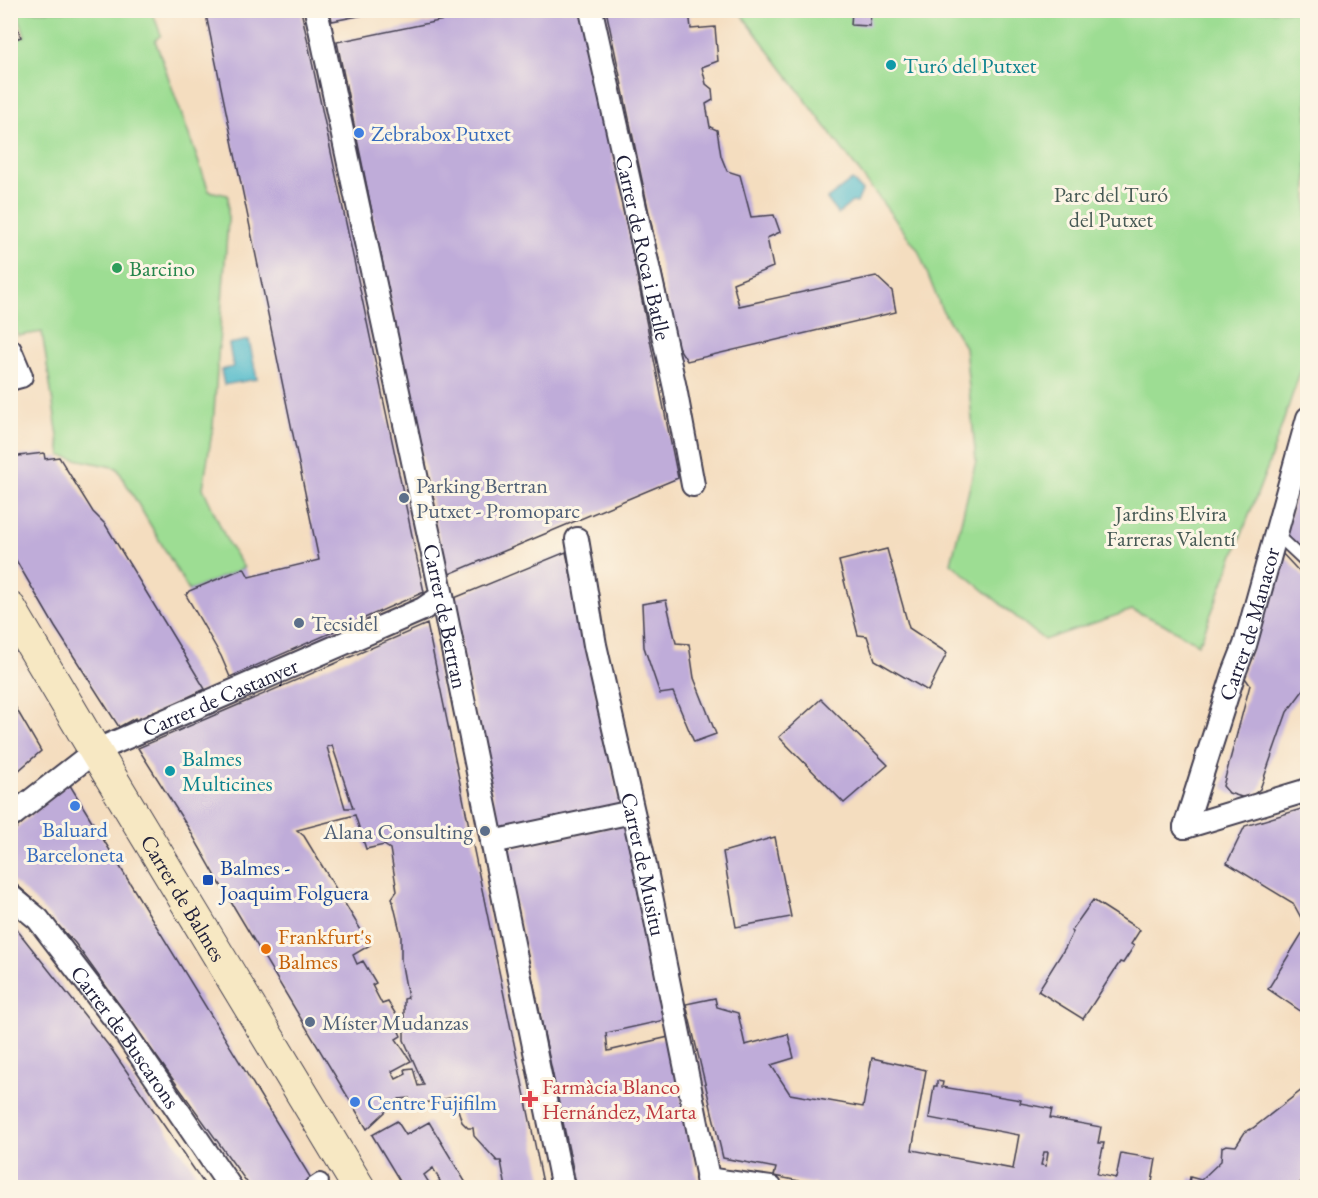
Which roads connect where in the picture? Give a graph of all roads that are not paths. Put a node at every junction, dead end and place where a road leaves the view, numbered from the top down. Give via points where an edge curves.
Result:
1 (316, 10) edge
2 (591, 10) edge
3 (10, 350) edge
4 (16, 378) edge
5 (1308, 418) edge
6 (693, 485) dead end
7 (1276, 534) junction
8 (577, 539) dead end
9 (1308, 564) edge
10 (442, 596) junction
11 (10, 608) edge
12 (95, 751) junction
13 (1308, 790) edge
14 (632, 812) junction
15 (10, 817) edge
16 (492, 842) junction
17 (10, 896) edge
18 (708, 1184) edge
19 (231, 1188) edge
20 (359, 1188) edge
21 (563, 1188) edge
22 (771, 1188) edge

1 - 10 street, Carrer de Bertran
2 - 6 street, Carrer de Roca i Batlle
3 - 4 street
5 - 7 street, Carrer de Manacor
7 - 9 lane
7 - 13 street, Carrer de Manacor via 1245,645 1185,827
8 - 14 street, Carrer de Musitu via 595,645
10 - 12 street, Carrer de Castanyer via 423,609
10 - 16 street, Carrer de Bertran
11 - 12 main road, Carrer de Balmes
12 - 15 street, Carrer de Castanyer
12 - 20 main road, Carrer de Balmes
14 - 16 street
14 - 18 street, Carrer de Musitu
16 - 21 street, Carrer de Bertran
17 - 19 street, Carrer de Buscarons via 38,919 121,1027
18 - 22 street

